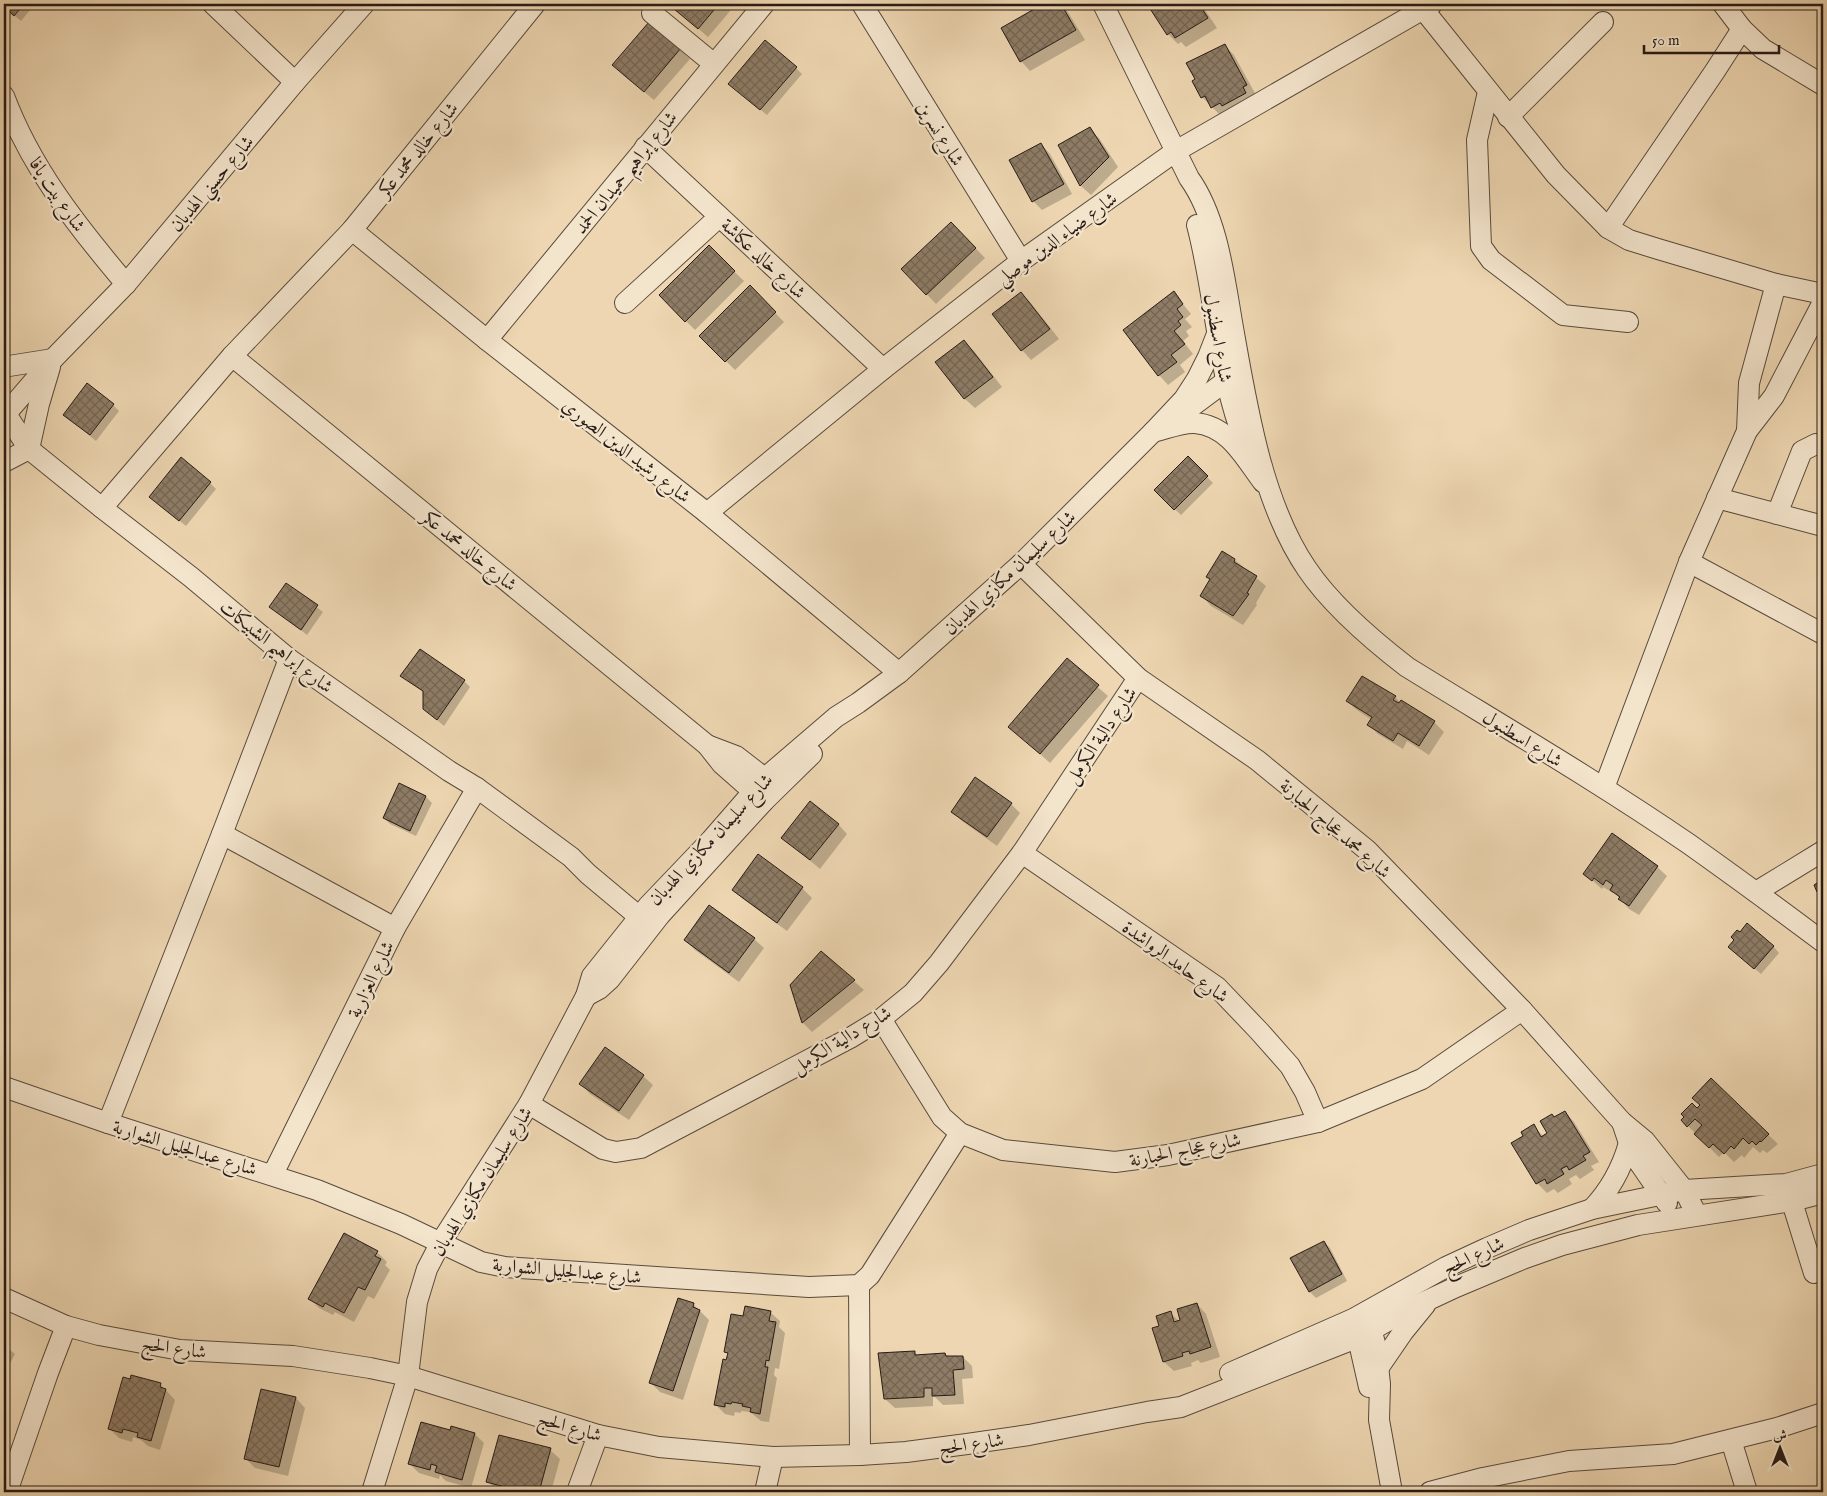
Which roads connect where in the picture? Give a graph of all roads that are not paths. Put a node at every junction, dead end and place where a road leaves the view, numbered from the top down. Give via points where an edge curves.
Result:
1 (213, 4) edge
2 (364, 4) edge
3 (535, 4) edge
4 (764, 4) edge
5 (862, 4) edge
6 (1104, 4) edge
7 (1722, 4) edge
8 (1428, 6) edge
9 (652, 13) dead end
10 (1603, 22) dead end
11 (1742, 29) junction
12 (714, 64) junction
13 (295, 82) junction
14 (1823, 85) edge
15 (1488, 92) junction
16 (4, 96) edge
17 (1508, 118) junction
18 (645, 147) junction
19 (1176, 151) junction
20 (1188, 178) junction
21 (719, 217) junction
22 (1608, 228) junction
23 (352, 230) junction
24 (1021, 262) junction
25 (126, 284) junction
26 (1776, 284) junction
27 (1823, 294) edge
28 (1823, 302) edge
29 (625, 303) dead end
30 (1628, 322) dead end
31 (1217, 334) junction
32 (487, 340) junction
33 (1237, 351) junction
34 (232, 356) junction
35 (53, 359) junction
36 (4, 365) edge
37 (883, 369) junction
38 (1226, 381) junction
39 (4, 414) edge
40 (1747, 431) junction
41 (1154, 432) junction
42 (1823, 446) edge
43 (30, 449) junction
44 (4, 462) edge
45 (1270, 492) junction
46 (1718, 498) junction
47 (102, 508) junction
48 (708, 513) junction
49 (1777, 514) junction
50 (1823, 526) edge
51 (1689, 562) junction
52 (1021, 564) junction
53 (1823, 634) edge
54 (289, 659) junction
55 (899, 673) junction
56 (1138, 678) junction
57 (478, 788) junction
58 (1604, 788) junction
59 (765, 790) junction
60 (222, 834) junction
61 (1823, 851) edge
62 (1022, 853) junction
63 (1756, 892) junction
64 (649, 916) junction
65 (395, 928) junction
66 (1823, 942) edge
67 (1522, 1010) junction
68 (881, 1019) junction
69 (4, 1087) edge
70 (529, 1104) junction
71 (1318, 1122) junction
72 (1622, 1122) junction
73 (108, 1123) junction
74 (960, 1133) junction
75 (1629, 1143) junction
76 (272, 1174) junction
77 (1823, 1174) edge
78 (1684, 1190) junction
79 (1789, 1192) junction
80 (1823, 1193) edge
81 (1662, 1194) junction
82 (1592, 1208) junction
83 (1697, 1216) junction
84 (1676, 1218) junction
85 (441, 1242) junction
86 (1814, 1274) dead end
87 (859, 1285) junction
88 (4, 1298) edge
89 (1431, 1299) junction
90 (1363, 1324) junction
91 (66, 1326) junction
92 (1329, 1349) junction
93 (1372, 1370) junction
94 (408, 1376) junction
95 (1146, 1412) junction
96 (1823, 1413) edge
97 (598, 1436) junction
98 (1731, 1440) junction
99 (860, 1455) junction
100 (773, 1457) junction
101 (8, 1480) edge
102 (372, 1492) edge
103 (578, 1492) edge
104 (765, 1492) edge
105 (1392, 1492) edge
106 (1430, 1492) edge
107 (1747, 1492) edge

1 - 13 street
2 - 13 street, شارع حسني الهدبان
3 - 23 street, شارع خالد محمد عكر
4 - 12 street, شارع إبراهيم حميدان الحمد
5 - 24 street, شارع نسرين
6 - 19 street, شارع اسطنبول
7 - 11 street
8 - 15 street
8 - 19 street, شارع ضياء الدين موصلي
9 - 12 street
10 - 17 street
11 - 14 street via 1763,49
11 - 22 street
12 - 18 street, شارع إبراهيم حميدان الحمد
13 - 25 street, شارع حسني الهدبان
15 - 17 street
15 - 30 street via 1477,140 1481,246 1490,260 1563,315
16 - 25 street, شارع بيت يافا via 40,172 81,231
17 - 22 street via 1578,200
18 - 21 street, شارع خالد عكاشة
18 - 32 street, شارع إبراهيم حميدان الحمد
19 - 20 street, شارع اسطنبول
19 - 24 street, شارع ضياء الدين موصلي
20 - 31 street, شارع اسطنبول via 1210,280
20 - 33 street, شارع اسطنبول via 1204,204 1216,244
21 - 29 street
21 - 37 street, شارع خالد عكاشة
22 - 26 street via 1629,240
23 - 32 street, شارع رشيد الدين الصوري
23 - 34 street, شارع خالد محمد عكر
24 - 37 street, شارع ضياء الدين موصلي
25 - 35 street, شارع حسني الهدبان
26 - 27 street
26 - 40 street via 1749,383
28 - 40 street via 1774,396
31 - 38 street, شارع اسطنبول
31 - 41 street, شارع سليمان مكازي الهدبان via 1197,379 1184,399
32 - 48 street, شارع رشيد الدين الصوري
33 - 38 street
33 - 45 street, شارع اسطنبول via 1251,422
34 - 47 street, شارع خالد محمد عكر
34 - 59 street, شارع خالد محمد عكر via 708,745 736,756
35 - 36 street
35 - 39 street, شارع حسني الهدبان
35 - 43 street, شارع حسني الهدبان
37 - 48 street, شارع ضياء الدين موصلي
38 - 41 street, شارع سليمان مكازي الهدبان
38 - 45 street, شارع اسطنبول via 1238,426
39 - 43 street, شارع إبراهيم الشبيكات
40 - 46 street
41 - 45 street via 1194,423 1213,427 1226,434
41 - 52 street, شارع سليمان مكازي الهدبان
42 - 49 street via 1816,444 1802,451
43 - 44 street
43 - 47 street, شارع إبراهيم الشبيكات
45 - 58 street, شارع اسطنبول via 1307,570 1377,644 1406,667
46 - 49 street
46 - 51 street
47 - 54 street, شارع إبراهيم الشبيكات
48 - 55 street, شارع رشيد الدين الصوري
49 - 50 street
51 - 53 street
51 - 58 street
52 - 55 street, شارع سليمان مكازي الهدبان
52 - 56 street, شارع محمد عجاج الحبارنة
54 - 57 street, شارع إبراهيم الشبيكات via 448,771
54 - 60 street
55 - 59 street, شارع سليمان مكازي الهدبان via 858,703 844,723
56 - 62 street, شارع دالية الكرمل
56 - 67 street, شارع محمد عجاج الحبارنة via 1257,760 1367,850
57 - 64 street, شارع إبراهيم الشبيكات via 572,857 588,874
57 - 65 street, شارع العزارية
58 - 63 street, شارع اسطنبول
59 - 64 street, شارع سليمان مكازي الهدبان
60 - 65 street
60 - 73 street
61 - 63 street
62 - 68 street, شارع دالية الكرمل via 939,963 913,993
62 - 71 street, شارع حامد الرواشدة via 1218,987 1290,1066
63 - 66 street, شارع اسطنبول
64 - 70 street, شارع سليمان مكازي الهدبان via 610,979 586,996
65 - 76 street, شارع العزارية
67 - 71 street, شارع عجاج الحبارنة via 1422,1079
67 - 72 street, شارع محمد عجاج الحبارنة
68 - 70 street, شارع دالية الكرمل via 641,1148 616,1152 603,1149
68 - 74 street, شارع عجاج الحبارنة via 942,1117
69 - 73 street, شارع عبدالجليل الشواربة
70 - 85 street, شارع سليمان مكازي الهدبان
71 - 74 street, شارع عجاج الحبارنة via 1168,1155 1115,1162 1003,1150
72 - 75 street, شارع محمد عجاج الحبارنة
72 - 78 street, شارع محمد عجاج الحبارنة via 1645,1141
73 - 76 street, شارع عبدالجليل الشواربة
74 - 87 street via 870,1275
75 - 81 street, شارع محمد عجاج الحبارنة
75 - 82 street via 1616,1178
76 - 85 street, شارع عبدالجليل الشواربة via 361,1206
77 - 79 street, شارع الحج
78 - 79 street, شارع الحج
78 - 81 street, شارع الحج
78 - 83 street, شارع محمد عجاج الحبارنة
79 - 80 street, شارع الحج
79 - 83 street, شارع الحج
79 - 86 street
81 - 82 street, شارع الحج
81 - 84 street, شارع محمد عجاج الحبارنة
82 - 90 street, شارع الحج via 1529,1230 1446,1267
83 - 84 street, شارع الحج
84 - 89 street, شارع الحج via 1562,1245
85 - 87 street, شارع عبدالجليل الشواربة via 463,1255 505,1267 809,1287
85 - 94 street, شارع سليمان مكازي الهدبان via 427,1269 417,1302
87 - 99 street
88 - 91 street, شارع الحج
89 - 90 street, شارع الحج
89 - 93 street
90 - 92 street, شارع الحج
90 - 93 street
90 - 95 street, شارع الحج via 1266,1358 1169,1398
91 - 94 street, شارع الحج via 180,1350 293,1356
91 - 101 street
92 - 93 street
92 - 95 street, شارع الحج via 1181,1407
93 - 105 street via 1372,1403 1379,1420
94 - 97 street, شارع الحج
94 - 102 street, شارع سليمان مكازي الهدبان
95 - 99 street, شارع الحج via 968,1444
96 - 98 street
97 - 100 street, شارع الحج via 659,1448
97 - 103 street
98 - 106 street via 1673,1454 1548,1464
98 - 107 street
99 - 100 street, شارع الحج
100 - 104 street

